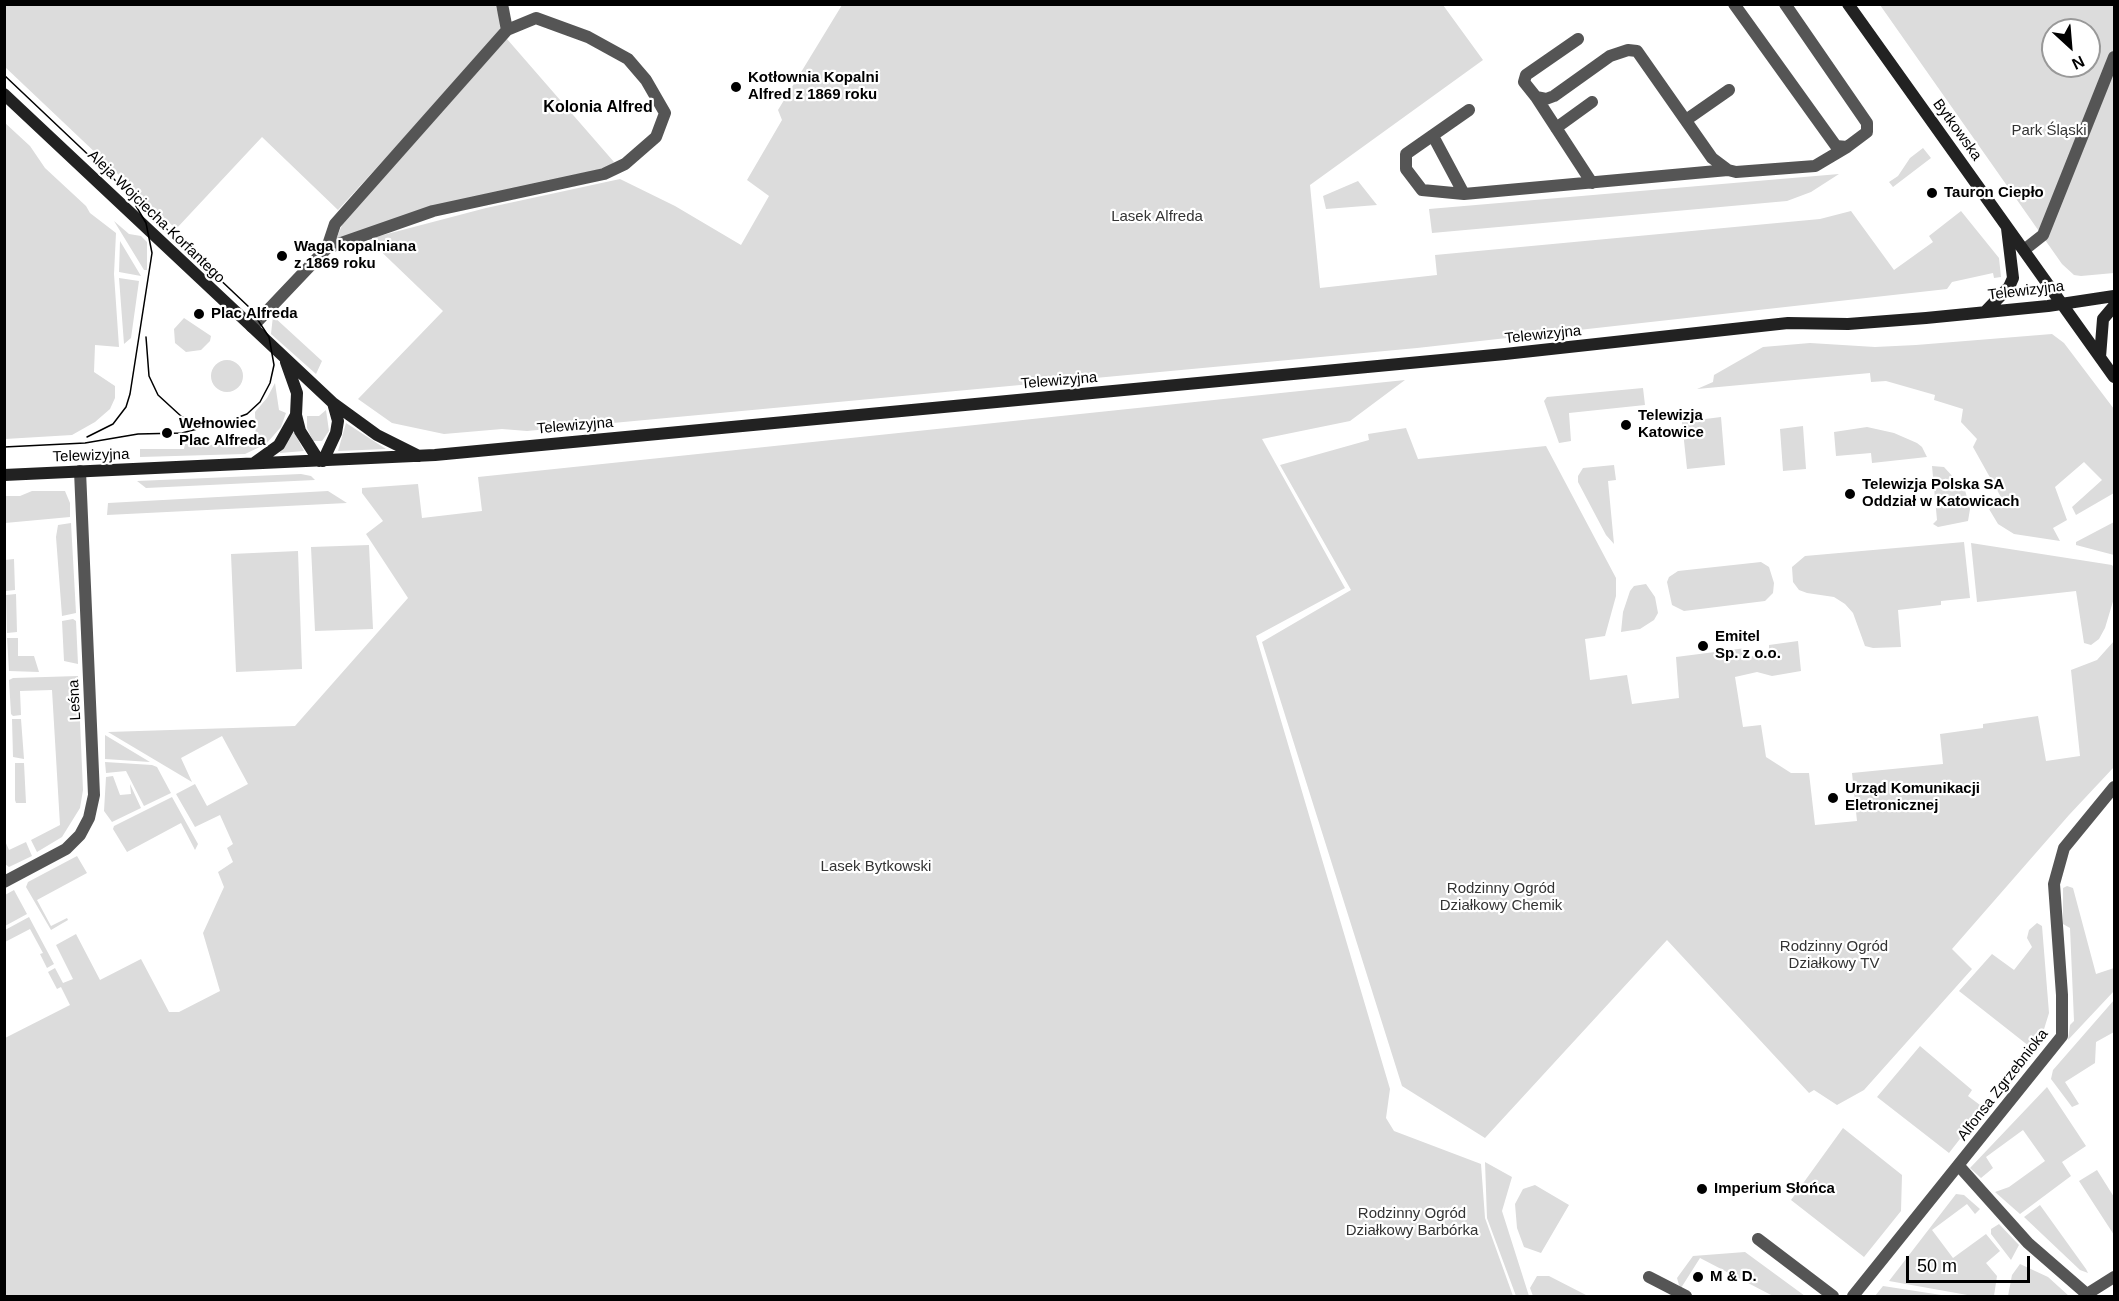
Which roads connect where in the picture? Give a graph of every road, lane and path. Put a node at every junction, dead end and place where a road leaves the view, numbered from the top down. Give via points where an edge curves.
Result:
1 (502, 4) edge
2 (1734, 4) edge
3 (1785, 4) edge
4 (1848, 4) edge
5 (507, 30) junction
6 (1578, 39) dead end
7 (2115, 57) edge
8 (1729, 90) dead end
9 (4, 94) edge
10 (1536, 96) junction
11 (1592, 102) dead end
12 (1469, 110) dead end
13 (1686, 120) junction
14 (1556, 128) junction
15 (1433, 136) junction
16 (1847, 147) junction
17 (1728, 170) junction
18 (1592, 183) junction
19 (1464, 194) junction
20 (2006, 224) junction
21 (327, 248) junction
22 (2024, 250) junction
23 (2115, 296) edge
24 (2061, 303) junction
25 (2115, 306) edge
26 (1985, 312) junction
27 (252, 327) junction
28 (2100, 357) junction
29 (286, 362) junction
30 (2115, 377) edge
31 (333, 403) junction
32 (296, 416) junction
33 (420, 456) junction
34 (321, 461) junction
35 (253, 464) junction
36 (80, 471) junction
37 (4, 475) edge
38 (2115, 787) edge
39 (4, 882) edge
40 (1959, 1166) junction
41 (1758, 1239) dead end
42 (1649, 1277) dead end
43 (2115, 1277) edge
44 (2088, 1295) edge
45 (1686, 1296) edge
46 (1833, 1296) edge
47 (1853, 1296) edge

1 - 5 street
2 - 16 street via 1836,146
3 - 16 street via 1868,123 1867,132
4 - 20 street, Bytkowska
5 - 21 street via 335,224
5 - 21 street via 536,18 588,37 628,59 665,113 657,137 625,164 604,174 433,211
6 - 10 street via 1526,75 1524,82
7 - 22 street via 2043,235
8 - 13 street
9 - 27 street, Aleja Wojciecha Korfantego
10 - 13 street via 1554,96 1610,56 1637,51
10 - 14 street
11 - 14 street
12 - 15 street
13 - 17 street via 1712,158
14 - 18 street
15 - 19 street
15 - 19 street via 1406,154 1406,169 1422,190
16 - 17 street via 1815,166
17 - 18 street
18 - 19 street
20 - 22 street, Bytkowska
20 - 26 street via 2013,278
21 - 27 street
22 - 24 street, Bytkowska
23 - 24 street, Telewizyjna
24 - 26 street, Telewizyjna
24 - 28 street, Bytkowska
25 - 28 street via 2103,319
26 - 33 street, Telewizyjna via 1856,324 1788,323 1505,354
27 - 29 street, Aleja Wojciecha Korfantego
28 - 30 street, Bytkowska
29 - 31 street, Aleja Wojciecha Korfantego
29 - 32 street, Aleja Wojciecha Korfantego via 297,393
31 - 33 street, Aleja Wojciecha Korfantego via 377,435
31 - 34 street via 338,421 336,433
32 - 34 street, Aleja Wojciecha Korfantego via 303,439
32 - 35 street via 279,445
33 - 34 street, Telewizyjna
34 - 35 street, Telewizyjna
35 - 36 street, Telewizyjna
36 - 37 street, Telewizyjna
36 - 39 street, Leśna via 94,795 89,818 66,849
38 - 40 street, Alfonsa Zgrzebnioka via 2064,848 2054,884 2062,1036
40 - 44 street via 2028,1243
40 - 47 street, Alfonsa Zgrzebnioka
41 - 46 street
42 - 45 street
43 - 44 street

